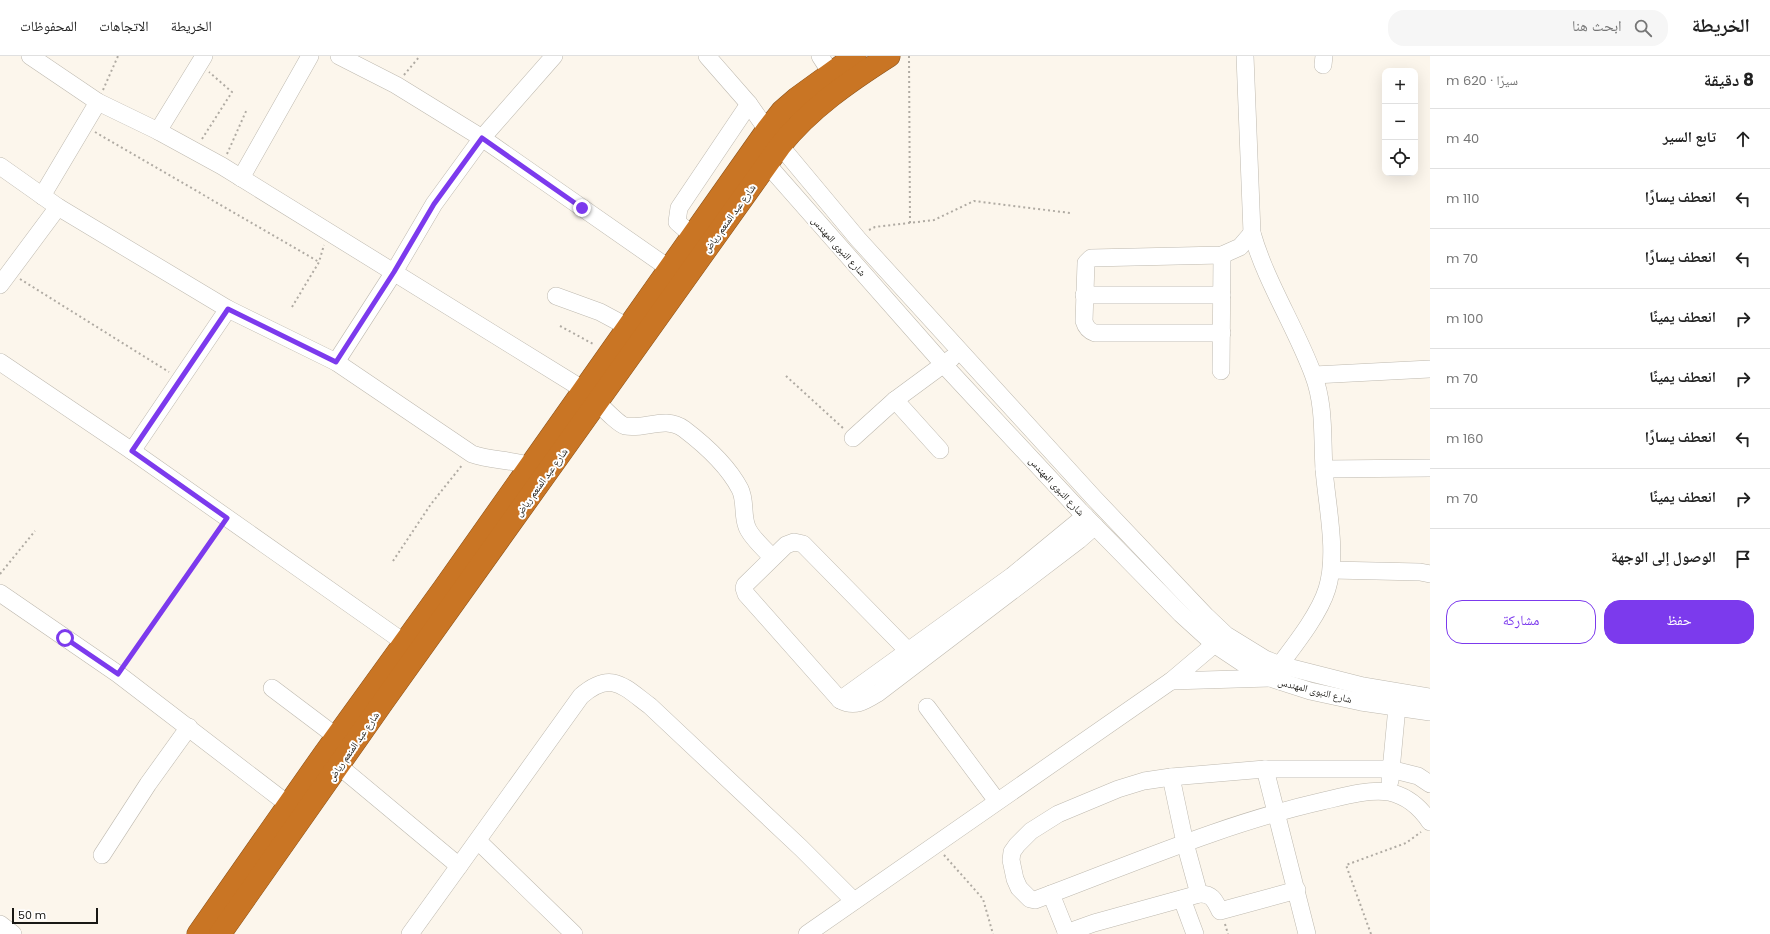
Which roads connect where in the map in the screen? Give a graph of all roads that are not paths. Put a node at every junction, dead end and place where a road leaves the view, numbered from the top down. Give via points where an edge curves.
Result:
1 (30, 56) edge
2 (310, 56) edge
3 (339, 56) edge
4 (554, 56) edge
5 (707, 56) edge
6 (855, 56) edge
7 (889, 56) edge
8 (1245, 56) edge
9 (202, 60) edge
10 (825, 64) edge
11 (98, 102) junction
12 (749, 104) junction
13 (158, 131) junction
14 (482, 138) junction
15 (774, 138) junction
16 (760, 157) junction
17 (0, 166) edge
18 (241, 178) junction
19 (42, 196) junction
20 (58, 207) junction
21 (1252, 233) junction
22 (693, 236) junction
23 (1222, 255) junction
24 (670, 269) junction
25 (394, 272) junction
26 (3, 274) edge
27 (1084, 295) junction
28 (1222, 295) junction
29 (556, 296) dead end
30 (228, 309) junction
31 (636, 333) junction
32 (1222, 333) junction
33 (961, 351) junction
34 (0, 362) edge
35 (336, 362) junction
36 (944, 364) junction
37 (1430, 369) edge
38 (1221, 371) dead end
39 (1314, 375) junction
40 (591, 396) junction
41 (895, 400) junction
42 (853, 438) road end
43 (940, 450) dead end
44 (132, 451) junction
45 (530, 466) junction
46 (1430, 468) edge
47 (1324, 469) junction
48 (1094, 498) junction
49 (1087, 518) junction
50 (1145, 551) junction
51 (772, 557) junction
52 (1131, 563) junction
53 (1332, 570) junction
54 (1430, 574) edge
55 (0, 593) edge
56 (1220, 639) junction
57 (405, 643) junction
58 (913, 656) junction
59 (1275, 672) junction
60 (1171, 680) junction
61 (272, 688) dead end
62 (377, 696) junction
63 (1430, 697) edge
64 (927, 707) dead end
65 (1396, 708) junction
66 (1430, 712) edge
67 (189, 727) junction
68 (333, 752) junction
69 (1266, 769) junction
70 (1390, 769) junction
71 (1171, 777) junction
72 (1430, 784) edge
73 (1389, 792) junction
74 (997, 801) junction
75 (289, 805) junction
76 (1277, 811) junction
77 (1427, 826) edge
78 (478, 841) junction
79 (1185, 843) junction
80 (102, 855) dead end
81 (459, 866) junction
82 (1297, 890) junction
83 (1051, 894) junction
84 (1199, 894) junction
85 (1182, 899) junction
86 (854, 901) junction
87 (0, 924) edge
88 (215, 931) edge
89 (13, 934) edge
90 (410, 934) edge
91 (574, 934) edge
92 (807, 934) edge
93 (1066, 934) edge
94 (1195, 934) edge
95 (1307, 934) edge

1 - 11 street
2 - 18 street
3 - 14 street via 396,85
4 - 14 street
5 - 12 street, شارع النبوى المهندس
6 - 10 highway, شارع عبد المنعم رياض
7 - 15 highway, شارع عبد المنعم رياض via 809,114 794,128
8 - 21 street
9 - 13 street
10 - 15 highway, شارع عبد المنعم رياض via 797,98 782,111
11 - 13 street
11 - 19 street
12 - 15 street, شارع النبوى المهندس
12 - 22 street via 678,208 678,222
13 - 18 street
14 - 24 street
14 - 25 street via 434,204
15 - 16 highway, شارع عبد المنعم رياض
15 - 33 street, شارع النبوى المهندس via 858,239
16 - 22 highway, شارع عبد المنعم رياض
16 - 31 highway, شارع عبد المنعم رياض
16 - 36 street, شارع النبوى المهندس
17 - 19 street
18 - 25 street
19 - 20 street
20 - 26 street
20 - 30 street
21 - 23 street via 1240,247
21 - 39 street via 1260,260
22 - 24 highway, شارع عبد المنعم رياض
23 - 27 street via 1091,258 1085,266
23 - 28 street
24 - 31 highway, شارع عبد المنعم رياض
25 - 35 street
25 - 40 street
27 - 28 street
27 - 32 street via 1085,325 1095,333
28 - 32 street
29 - 31 street via 600,312
30 - 35 street
30 - 44 street
31 - 40 highway, شارع عبد المنعم رياض
31 - 40 highway, شارع عبد المنعم رياض via 610,353
32 - 38 street
33 - 36 street
33 - 48 street, شارع النبوى المهندس
34 - 44 street
35 - 45 street via 472,454
36 - 41 street
36 - 49 street, شارع النبوى المهندس
37 - 39 street
39 - 47 street via 1321,404
40 - 45 highway, شارع عبد المنعم رياض
40 - 51 street via 620,424 633,426 669,423 683,428 718,460 733,478 741,490 747,529
40 - 62 highway, شارع عبد المنعم رياض
41 - 42 street
41 - 43 street
44 - 57 street
45 - 57 highway, شارع عبد المنعم رياض
46 - 47 street
47 - 53 street
48 - 49 street
48 - 50 street, شارع النبوى المهندس
49 - 52 street, شارع النبوى المهندس
49 - 58 street via 1012,576 990,600
50 - 52 street
50 - 56 street, شارع النبوى المهندس
51 - 58 street via 791,543 803,544
51 - 58 street via 745,586 745,591 840,700 852,704 865,701 878,693
52 - 56 street, شارع النبوى المهندس via 1181,614
53 - 54 street
53 - 59 street via 1327,591 1318,611
55 - 67 street via 118,674
56 - 59 street, شارع النبوى المهندس via 1265,659
56 - 60 street
57 - 62 highway, شارع عبد المنعم رياض
59 - 60 street
59 - 63 street, شارع النبوى المهندس
59 - 65 street, شارع النبوى المهندس via 1310,691
60 - 74 street
61 - 68 street
62 - 68 highway, شارع عبد المنعم رياض
62 - 68 highway, شارع عبد المنعم رياض
64 - 74 street
65 - 66 street, شارع النبوى المهندس
65 - 70 street
67 - 75 street
67 - 80 street
68 - 75 highway, شارع عبد المنعم رياض
68 - 81 street
68 - 88 highway, شارع عبد المنعم رياض
69 - 70 street
69 - 71 street
69 - 76 street
70 - 72 street via 1418,776
70 - 73 street
71 - 79 street
71 - 83 street via 1144,781 1118,789 1058,814 1031,831 1012,852 1015,879 1019,888 1030,899 1035,900
73 - 76 street via 1346,796
73 - 77 street via 1412,802 1422,811
74 - 86 street
75 - 88 highway, شارع عبد المنعم رياض
76 - 79 street
76 - 82 street
78 - 81 street
78 - 86 street via 580,696 595,685 609,682 623,686 650,706
78 - 91 street
79 - 83 street
79 - 84 street
81 - 90 street
82 - 84 street via 1220,911 1213,898 1205,893
82 - 95 street
83 - 93 street
84 - 85 street
85 - 93 street via 1094,923
85 - 94 street
86 - 92 street
87 - 89 street

